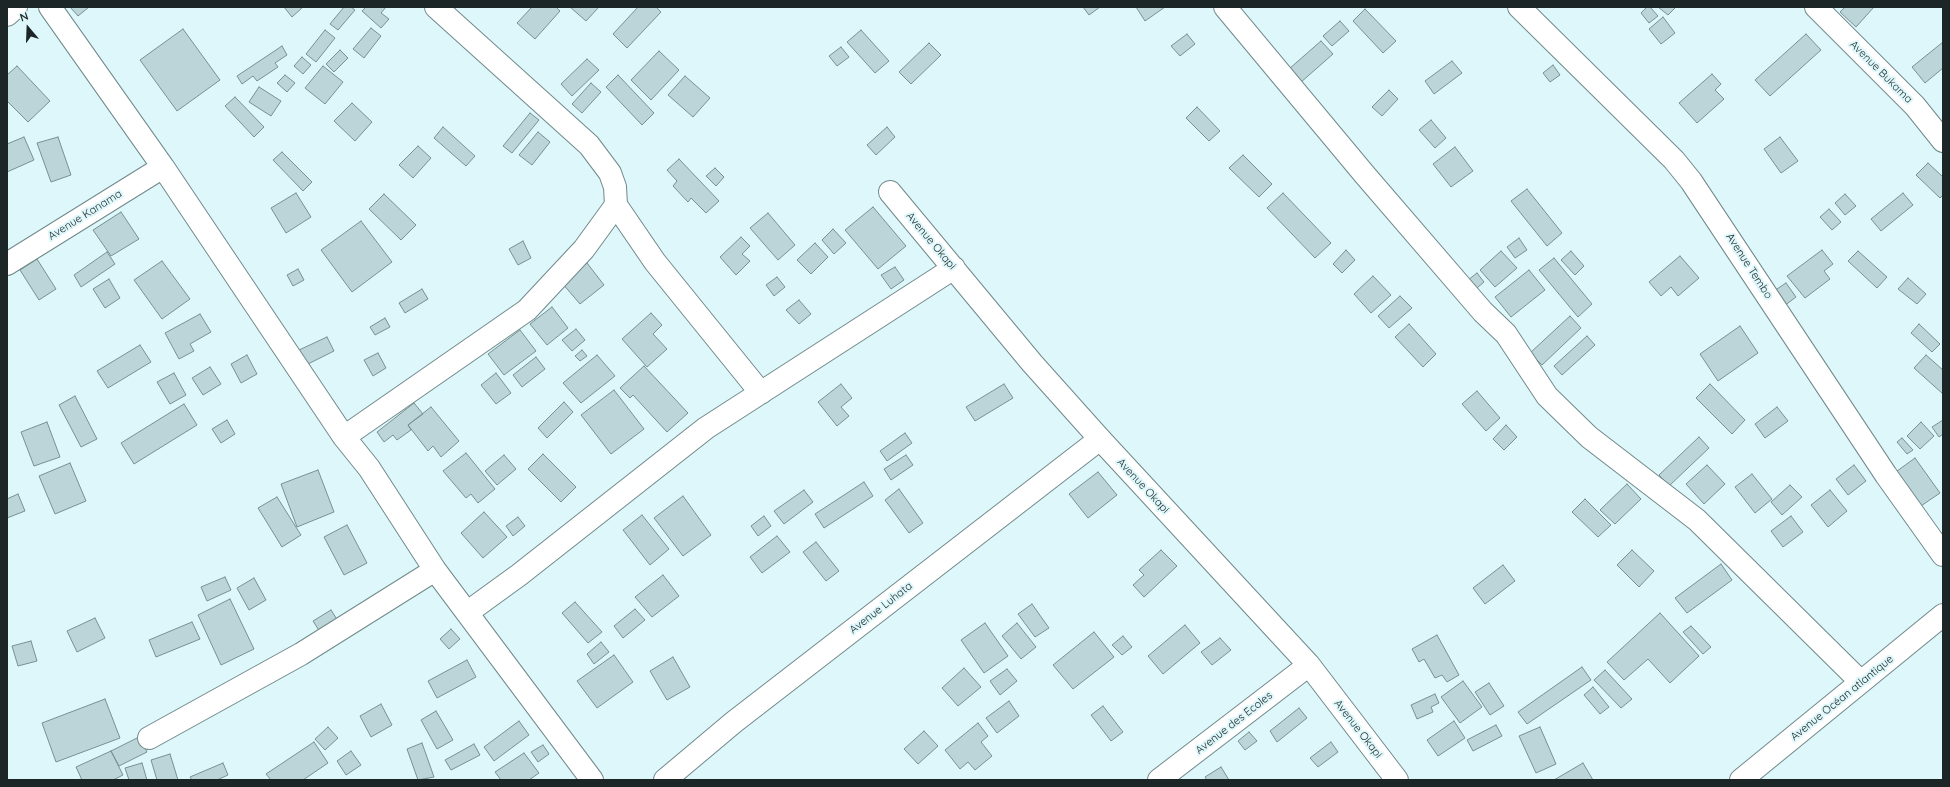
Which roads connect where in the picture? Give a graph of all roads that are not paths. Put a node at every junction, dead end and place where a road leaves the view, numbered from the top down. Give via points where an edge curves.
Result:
1 (16, 7) edge
2 (50, 7) edge
3 (436, 7) edge
4 (1224, 7) edge
5 (1519, 7) edge
6 (1816, 7) edge
7 (7, 15) edge
8 (1943, 141) edge
9 (163, 167) junction
10 (890, 192) dead end
11 (616, 205) junction
12 (7, 264) edge
13 (954, 268) junction
14 (761, 393) junction
15 (344, 437) junction
16 (1100, 439) junction
17 (1943, 555) edge
18 (435, 570) junction
19 (468, 612) junction
20 (1943, 615) edge
21 (1308, 665) junction
22 (1861, 682) junction
23 (149, 738) dead end
24 (592, 780) edge
25 (665, 780) edge
26 (1159, 780) edge
27 (1397, 780) edge
28 (1741, 780) edge

1 - 7 street
2 - 9 street
3 - 11 street via 589,145 610,173 615,187
4 - 22 street via 1483,312 1506,334 1547,396 1589,437 1698,520
5 - 17 street, Avenue Tembo via 1674,160 1691,181 1886,474
6 - 8 street, Avenue Bukama via 1915,106
9 - 12 street, Avenue Kanama
9 - 15 street
10 - 13 street, Avenue Okapi
11 - 14 street via 655,262
11 - 15 street via 584,249 526,310
13 - 14 street
13 - 16 street, Avenue Okapi
14 - 19 street via 706,428
15 - 18 street via 369,468
16 - 21 street, Avenue Okapi
16 - 25 street, Avenue Luhata via 734,722
18 - 19 street
18 - 23 street via 301,654
19 - 24 street
20 - 22 street, Avenue Océan atlantique
21 - 26 street, Avenue des Ecoles
21 - 27 street, Avenue Okapi
22 - 28 street, Avenue Océan atlantique

